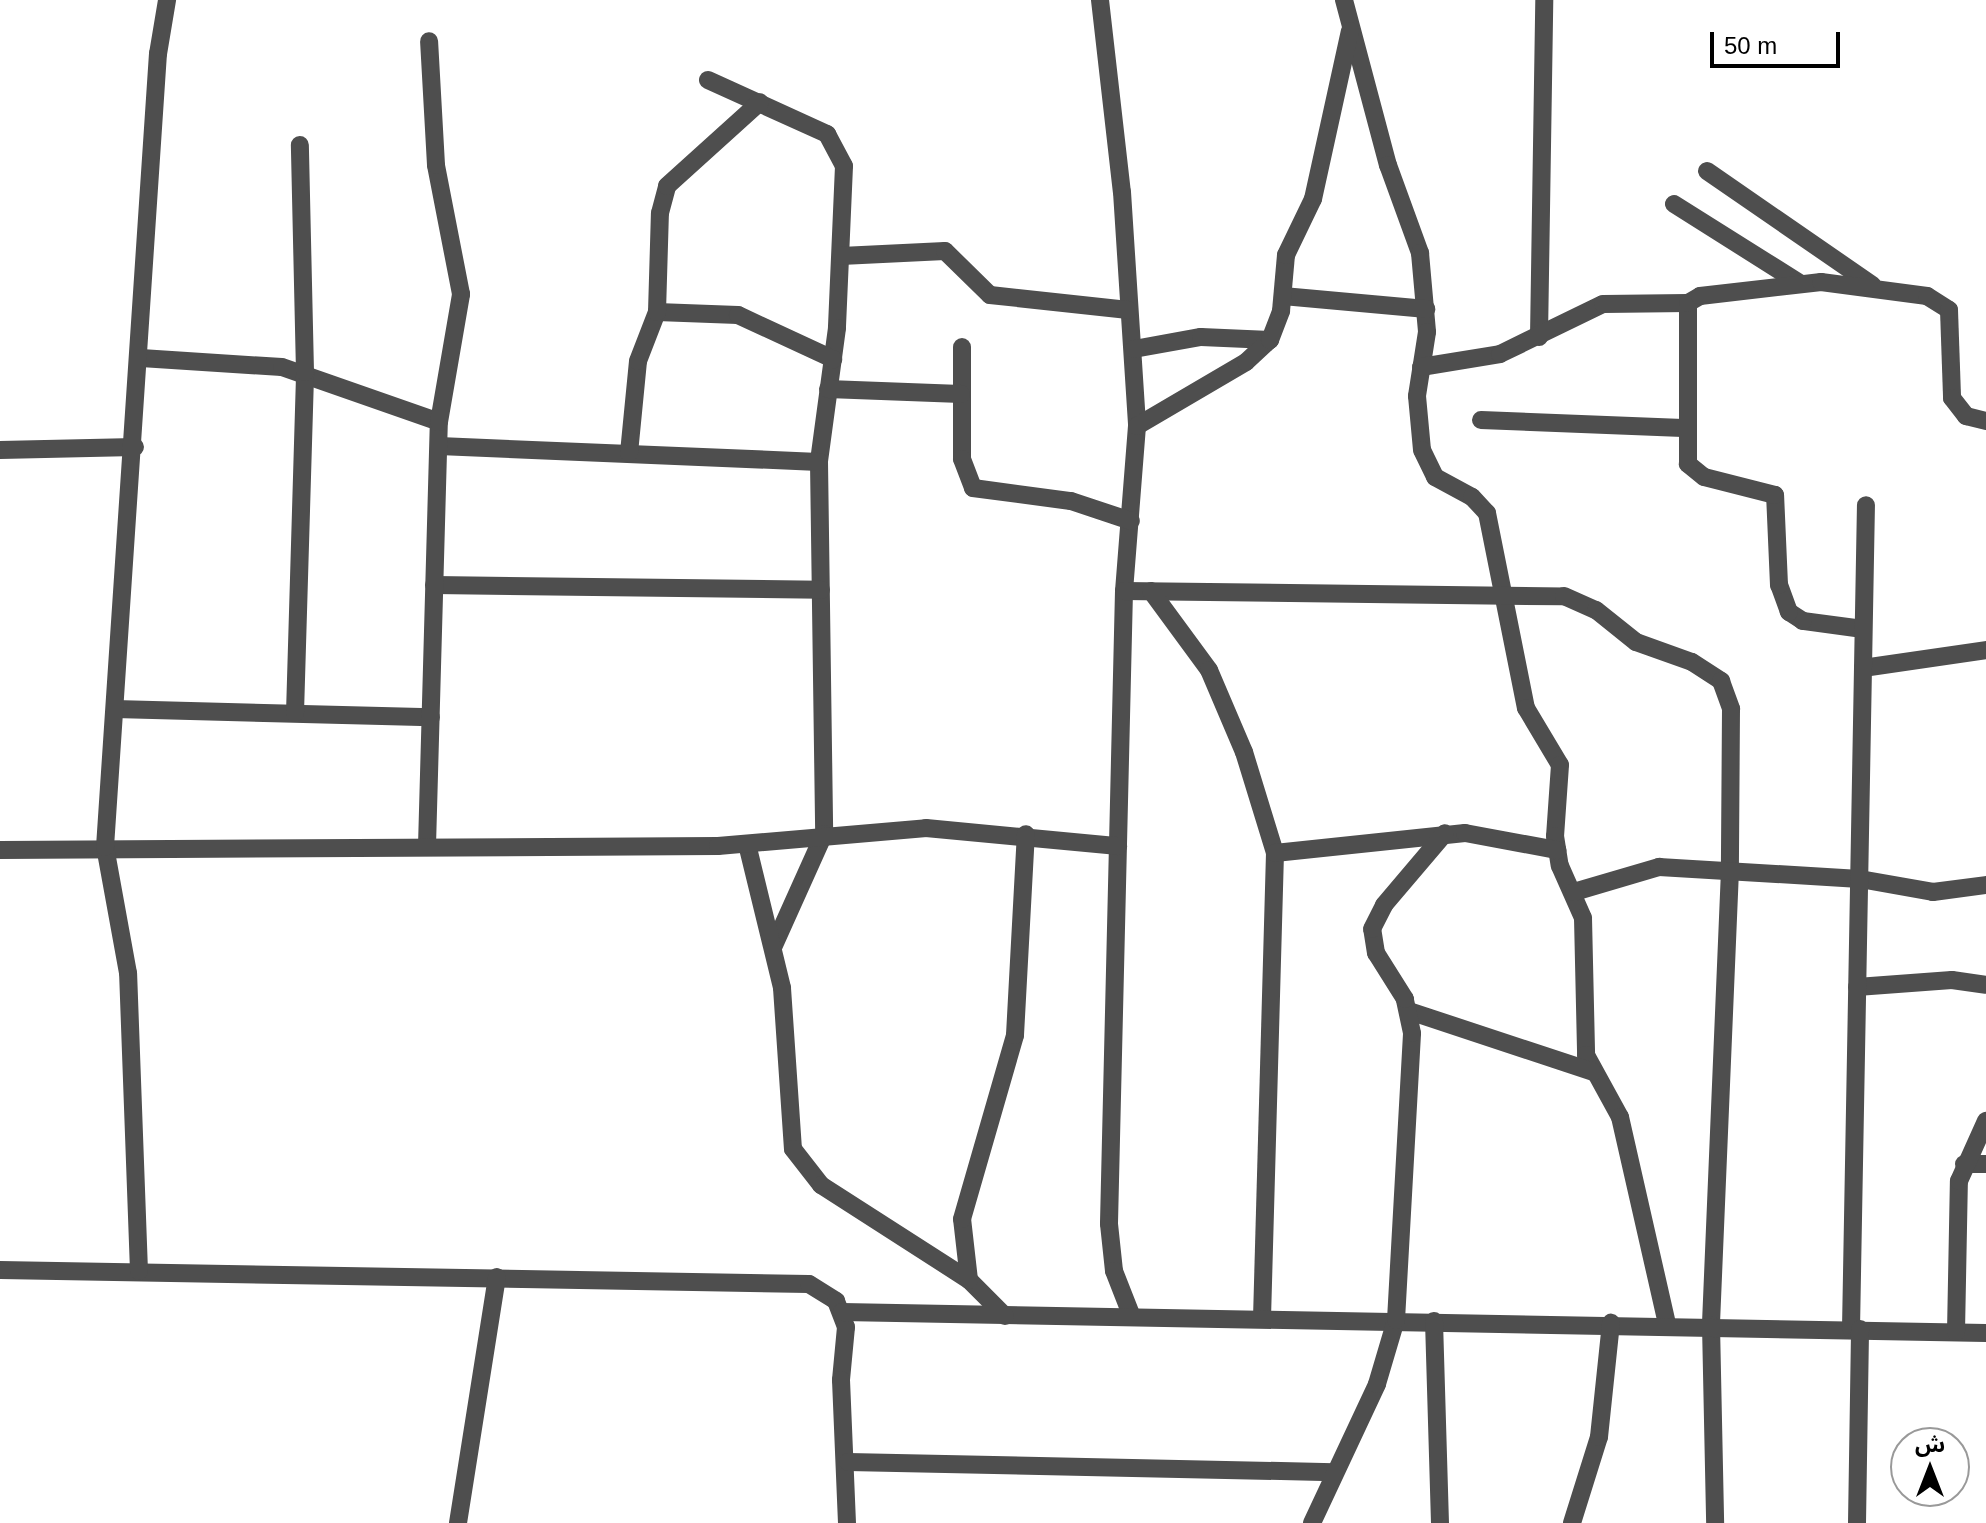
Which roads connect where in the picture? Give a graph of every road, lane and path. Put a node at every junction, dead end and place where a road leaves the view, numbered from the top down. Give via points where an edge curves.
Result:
1 (167, 0) edge
2 (1100, 0) edge
3 (1344, 0) edge
4 (1544, 0) edge
5 (1351, 28) junction
6 (429, 41) dead end
7 (708, 80) dead end
8 (760, 102) junction
9 (300, 145) dead end
10 (1707, 171) dead end
11 (1674, 204) dead end
12 (841, 256) junction
13 (1801, 284) junction
14 (1874, 287) junction
15 (1283, 296) junction
16 (1688, 303) junction
17 (1426, 309) junction
18 (1128, 310) junction
19 (657, 312) junction
20 (1539, 337) junction
21 (1270, 340) junction
22 (962, 347) dead end
23 (1134, 349) junction
24 (141, 358) junction
25 (833, 359) junction
26 (1421, 367) junction
27 (305, 372) junction
28 (828, 389) junction
29 (961, 394) junction
30 (1481, 420) dead end
31 (1986, 421) edge
32 (439, 422) junction
33 (1137, 426) junction
34 (1683, 428) junction
35 (439, 446) junction
36 (135, 447) junction
37 (0, 450) edge
38 (629, 453) junction
39 (819, 462) junction
40 (1866, 505) dead end
41 (1131, 521) junction
42 (434, 585) junction
43 (821, 590) junction
44 (1124, 591) junction
45 (1151, 591) junction
46 (1505, 594) junction
47 (1863, 629) junction
48 (1986, 650) edge
49 (1863, 668) junction
50 (115, 709) junction
51 (295, 713) junction
52 (431, 717) junction
53 (1445, 833) junction
54 (824, 834) junction
55 (1026, 834) junction
56 (747, 844) junction
57 (427, 846) junction
58 (1118, 846) junction
59 (105, 847) junction
60 (0, 850) edge
61 (1557, 850) junction
62 (1275, 853) junction
63 (1730, 870) junction
64 (1860, 879) junction
65 (1986, 885) edge
66 (1574, 892) junction
67 (774, 945) junction
68 (1986, 985) edge
69 (1857, 987) junction
70 (1409, 1011) junction
71 (1593, 1072) junction
72 (1986, 1121) edge
73 (1964, 1164) junction
74 (1986, 1164) edge
75 (0, 1270) edge
76 (139, 1271) junction
77 (497, 1277) junction
78 (969, 1280) junction
79 (842, 1312) junction
80 (1005, 1316) junction
81 (1132, 1317) junction
82 (1262, 1319) junction
83 (1396, 1320) junction
84 (1434, 1321) junction
85 (1611, 1323) junction
86 (1667, 1324) junction
87 (1711, 1325) junction
88 (1856, 1329) junction
89 (1956, 1332) junction
90 (1986, 1333) edge
91 (848, 1462) junction
92 (1334, 1472) junction
93 (458, 1523) edge
94 (847, 1523) edge
95 (1312, 1523) edge
96 (1440, 1523) edge
97 (1572, 1523) edge
98 (1715, 1523) edge
99 (1857, 1523) edge

1 - 24 street via 158,54
2 - 18 street
3 - 5 street
4 - 20 street
5 - 15 street via 1313,199 1286,255
5 - 17 street via 1388,165 1420,253
6 - 32 street via 436,165 461,294
7 - 8 street
8 - 12 street via 810,124 839,148
8 - 19 street via 667,186 660,213
9 - 27 street
10 - 14 street
11 - 13 street
12 - 18 street via 945,251 990,295
12 - 25 street
13 - 14 street
13 - 16 street
14 - 31 street via 1927,296 1949,310 1952,398 1966,416
15 - 17 street
15 - 21 street
16 - 20 street via 1603,304
16 - 34 street
17 - 26 street
18 - 23 street
19 - 25 street via 738,315
19 - 38 street via 638,361
20 - 26 street via 1485,359
21 - 23 street via 1201,337
21 - 33 street via 1246,362
22 - 29 street
23 - 33 street
24 - 27 street
24 - 36 street
25 - 28 street
26 - 46 street via 1418,414 1427,465 1487,513
27 - 32 street
27 - 51 street
28 - 29 street
28 - 39 street
29 - 41 street via 962,459 973,488 1071,501
30 - 34 street
32 - 35 street
33 - 41 street
34 - 47 street via 1683,451 1693,472 1775,495 1779,585 1789,612 1803,621
35 - 38 street
35 - 42 street
36 - 37 street
36 - 50 street
38 - 39 street
39 - 43 street
40 - 47 street
41 - 44 street
42 - 43 street
42 - 52 street
43 - 54 street
44 - 45 street
44 - 58 street
45 - 46 street
45 - 62 street via 1182,626 1215,682
46 - 61 street via 1526,708 1560,765
46 - 63 street via 1580,601 1636,642 1692,662 1721,681 1731,709
47 - 49 street
48 - 49 street
49 - 64 street
50 - 51 street
50 - 59 street
51 - 52 street
52 - 57 street
53 - 61 street via 1514,838
53 - 62 street
53 - 70 street via 1384,905 1372,929 1376,953
54 - 55 street via 926,828
54 - 56 street
54 - 67 street
55 - 58 street
55 - 78 street via 1015,1035 962,1219
56 - 57 street
56 - 67 street
57 - 59 street
58 - 81 street via 1109,1240
59 - 60 street
59 - 76 street via 128,973
61 - 66 street
62 - 82 street
63 - 64 street
63 - 66 street via 1640,869
63 - 87 street
64 - 65 street via 1933,892
64 - 69 street
66 - 71 street via 1585,934 1585,1047
67 - 78 street via 787,1043 789,1128 806,1171
68 - 69 street via 1952,980
69 - 88 street
70 - 71 street
70 - 83 street
71 - 86 street via 1623,1128
72 - 73 street
73 - 74 street
73 - 89 street via 1957,1200
75 - 76 street
76 - 77 street
77 - 79 street via 790,1281 824,1291
77 - 93 street
78 - 80 street
79 - 80 street
79 - 91 street via 841,1397
80 - 81 street
81 - 82 street
82 - 83 street
83 - 84 street
83 - 92 street via 1377,1384
84 - 85 street
84 - 96 street
85 - 86 street
85 - 97 street via 1595,1456
86 - 87 street
87 - 88 street
87 - 98 street
88 - 89 street
88 - 99 street
89 - 90 street
91 - 92 street
91 - 94 street
92 - 95 street

